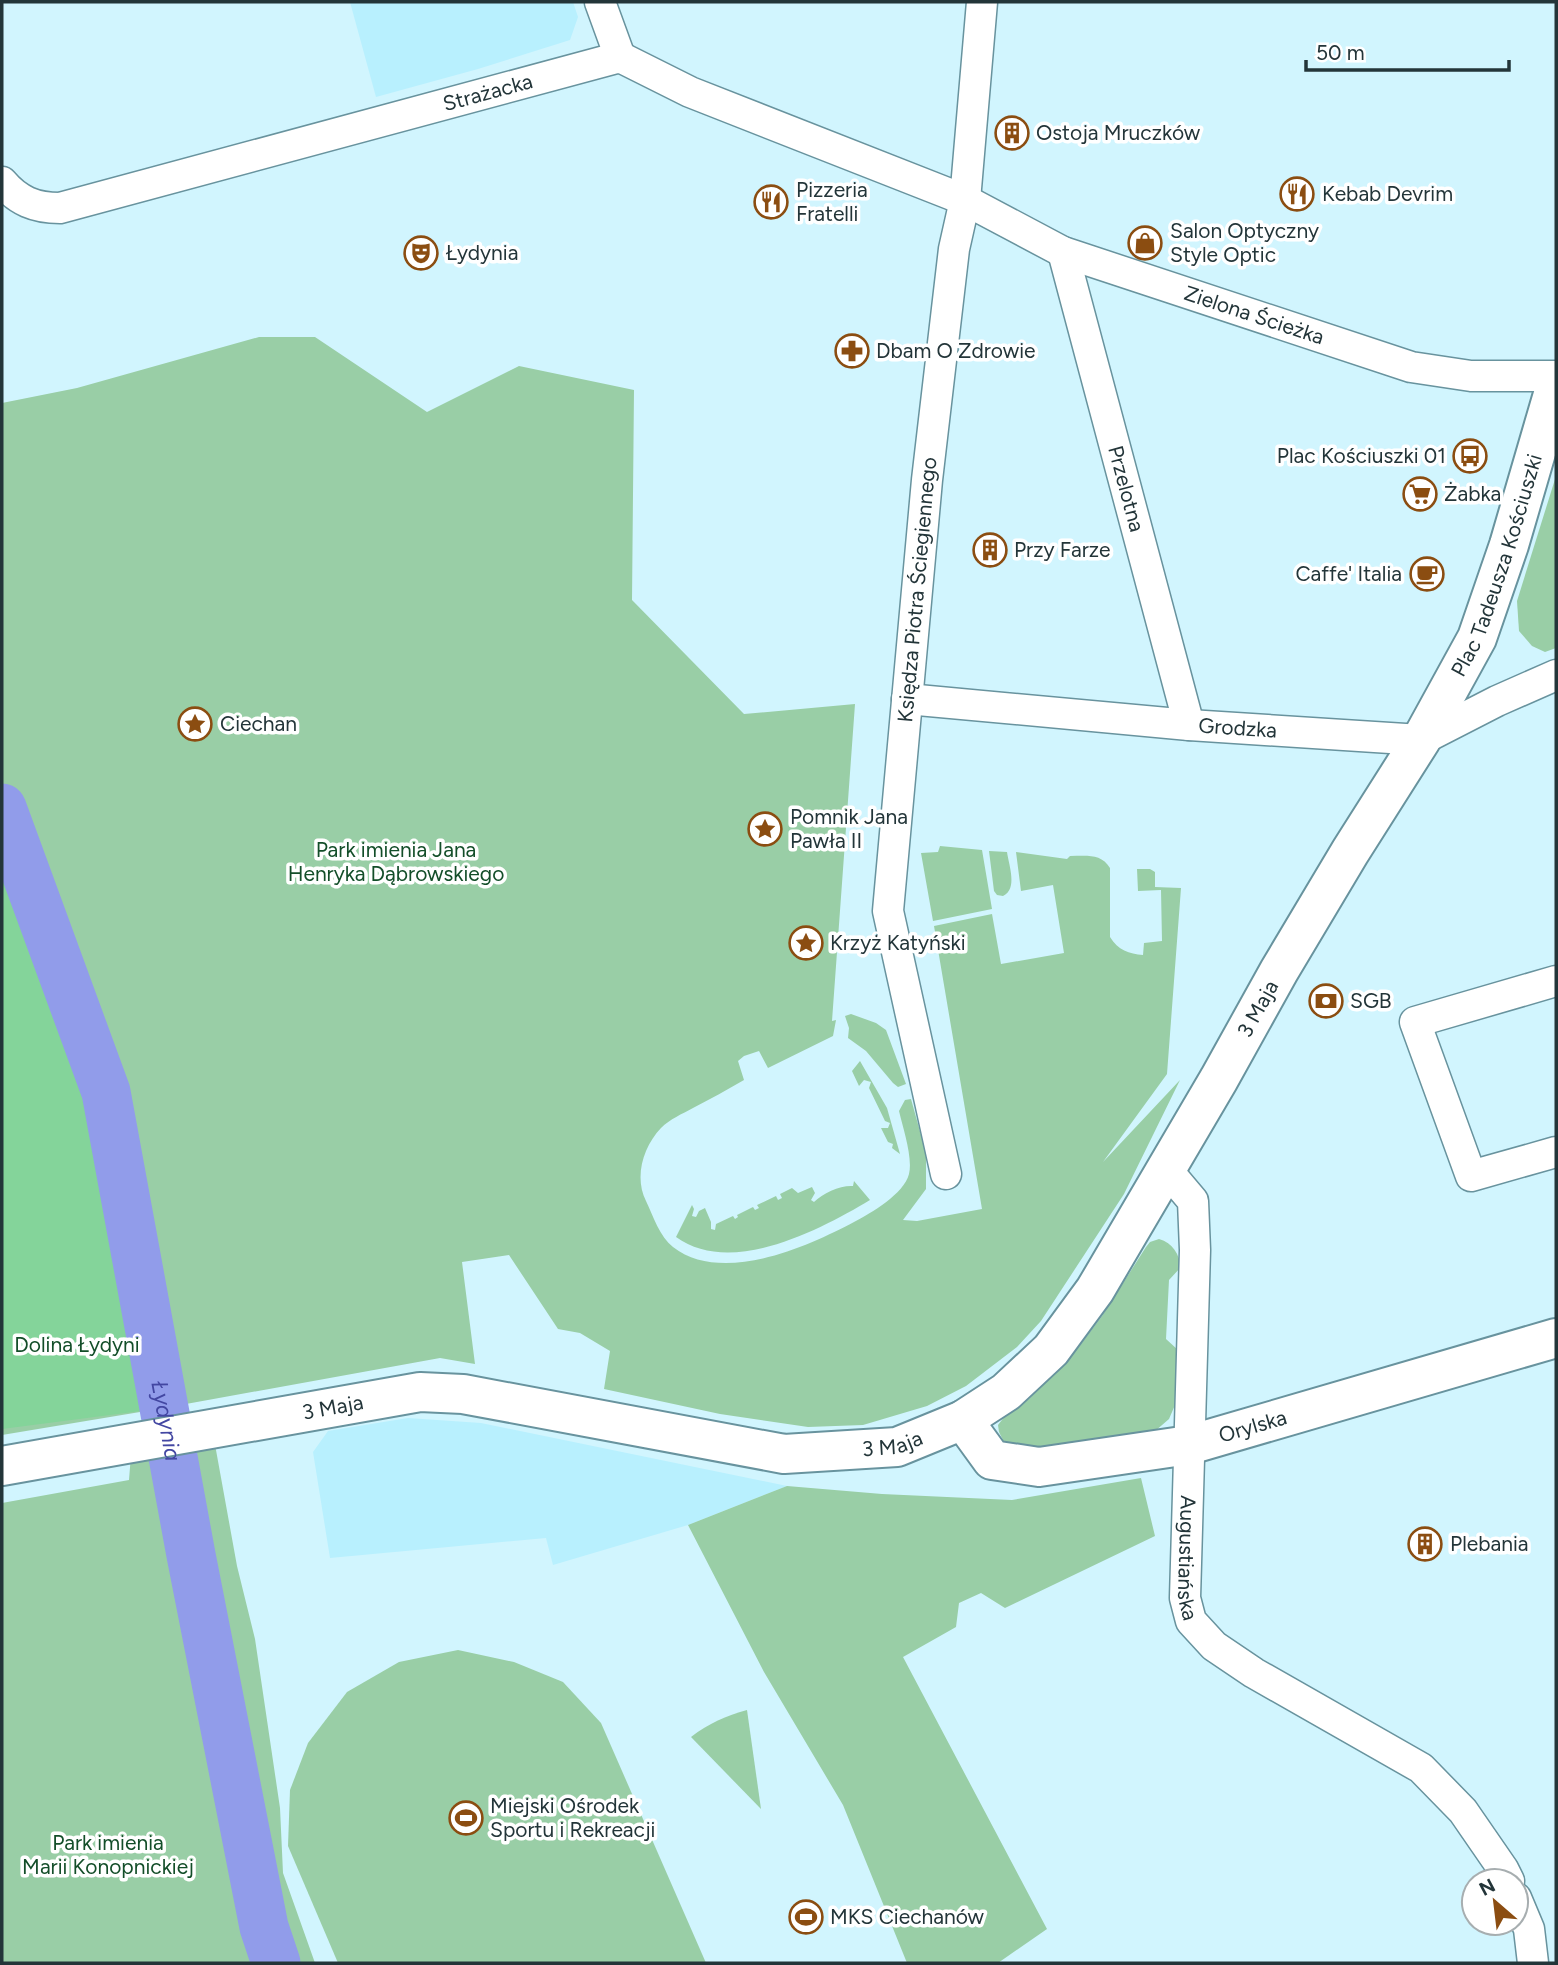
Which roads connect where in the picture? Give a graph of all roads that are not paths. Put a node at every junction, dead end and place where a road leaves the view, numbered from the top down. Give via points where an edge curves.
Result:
1 (600, 2) edge
2 (982, 2) edge
3 (620, 57) junction
4 (2, 182) edge
5 (965, 200) junction
6 (1063, 252) junction
7 (1556, 376) edge
8 (1556, 384) edge
9 (1556, 675) edge
10 (907, 698) junction
11 (1189, 725) junction
12 (1421, 740) junction
13 (1556, 981) edge
14 (1556, 1152) edge
15 (1166, 1169) junction
16 (946, 1174) dead end
17 (1556, 1338) edge
18 (963, 1420) junction
19 (1189, 1445) junction
20 (2, 1466) edge
21 (1502, 1867) edge
22 (1530, 1937) edge
23 (1532, 1963) edge

1 - 3 street
2 - 5 street, Księdza Piotra Ściegiennego
3 - 4 street, Strażacka via 60,208 46,208 13,195
3 - 5 street via 691,92
5 - 6 street, Zielona Ścieżka
5 - 10 street, Księdza Piotra Ściegiennego via 954,248 926,480
6 - 7 street, Zielona Ścieżka via 1411,368 1471,376
6 - 11 street, Przelotna
8 - 12 street, Plac Tadeusza Kościuszki via 1478,638
9 - 12 street
10 - 11 street, Grodzka
10 - 16 street, Księdza Piotra Ściegiennego via 888,911
11 - 12 street, Grodzka
12 - 15 street, 3 Maja via 1279,971
13 - 14 street via 1415,1022 1471,1176
15 - 18 street, 3 Maja via 1095,1290 1051,1350 1006,1392
15 - 19 street, Augustiańska via 1193,1201
17 - 19 street, Orylska
18 - 19 street, Orylska via 992,1460 1039,1467
18 - 20 street, 3 Maja via 897,1447 784,1454 463,1394 420,1392
19 - 21 street, Augustiańska via 1185,1598 1191,1621 1214,1646 1254,1673 1421,1768 1463,1811
22 - 23 street

